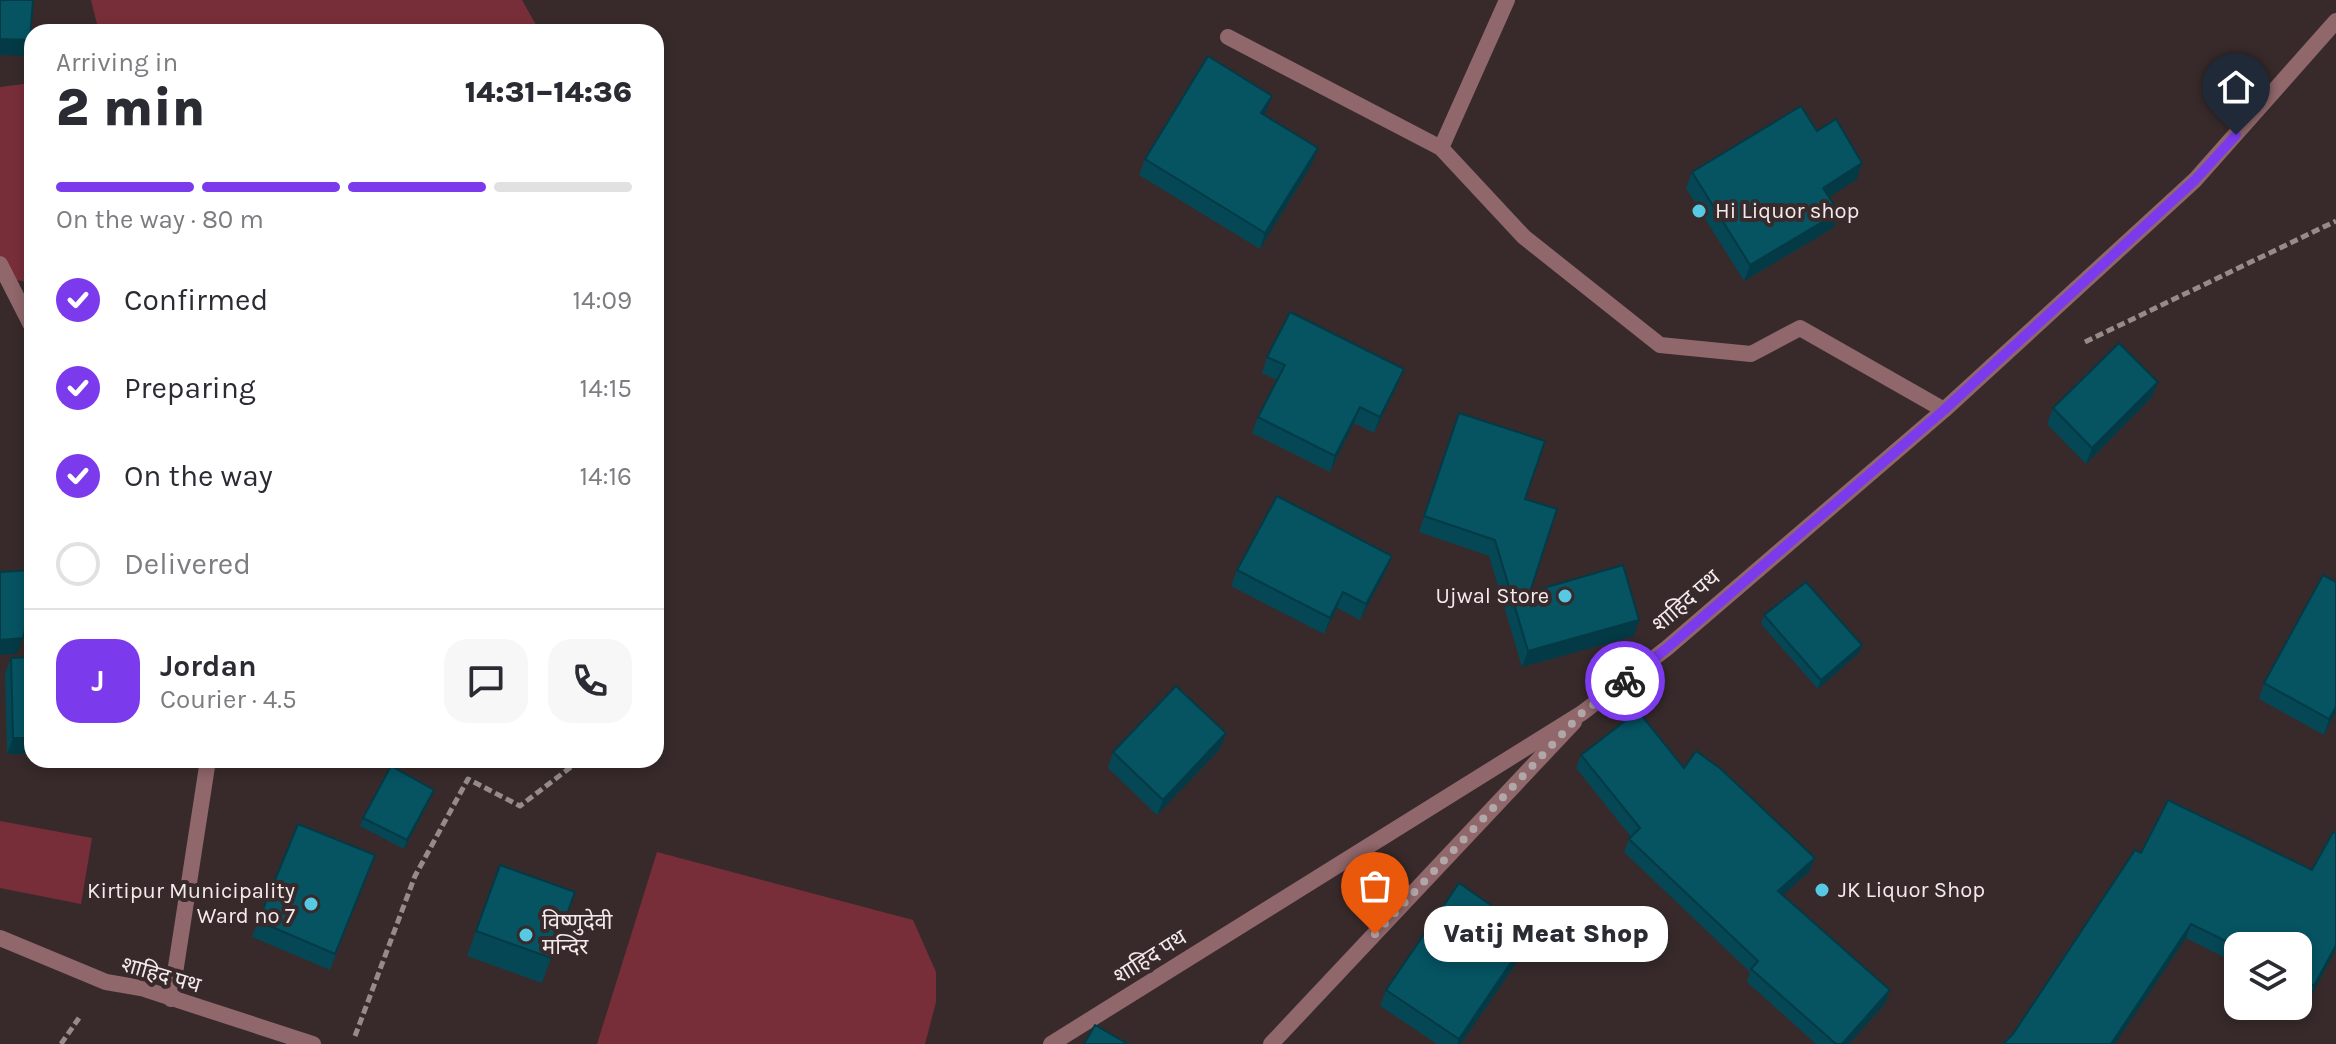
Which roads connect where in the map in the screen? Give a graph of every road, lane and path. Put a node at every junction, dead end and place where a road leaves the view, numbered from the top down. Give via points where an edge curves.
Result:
1 (1507, 0) edge
2 (2336, 21) edge
3 (1228, 37) dead end
4 (1441, 148) junction
5 (2336, 221) edge
6 (0, 264) edge
7 (24, 311) edge
8 (2084, 343) dead end
9 (1944, 410) junction
10 (1582, 713) junction
11 (207, 768) edge
12 (570, 768) edge
13 (0, 938) edge
14 (171, 999) junction
15 (313, 1044) edge
16 (352, 1044) edge
17 (1051, 1044) edge
18 (1271, 1044) edge

1 - 4 street
2 - 9 street, शाहिद पथ via 2195,180
3 - 4 street
4 - 9 street via 1524,237 1660,345 1751,354 1800,328
5 - 8 path
6 - 7 street
9 - 10 street, शाहिद पथ via 1667,648
10 - 17 street, शाहिद पथ
10 - 18 street
11 - 14 street
12 - 16 path via 520,806 468,779 415,876
13 - 14 street, शाहिद पथ via 106,982
14 - 15 street, शाहिद पथ

